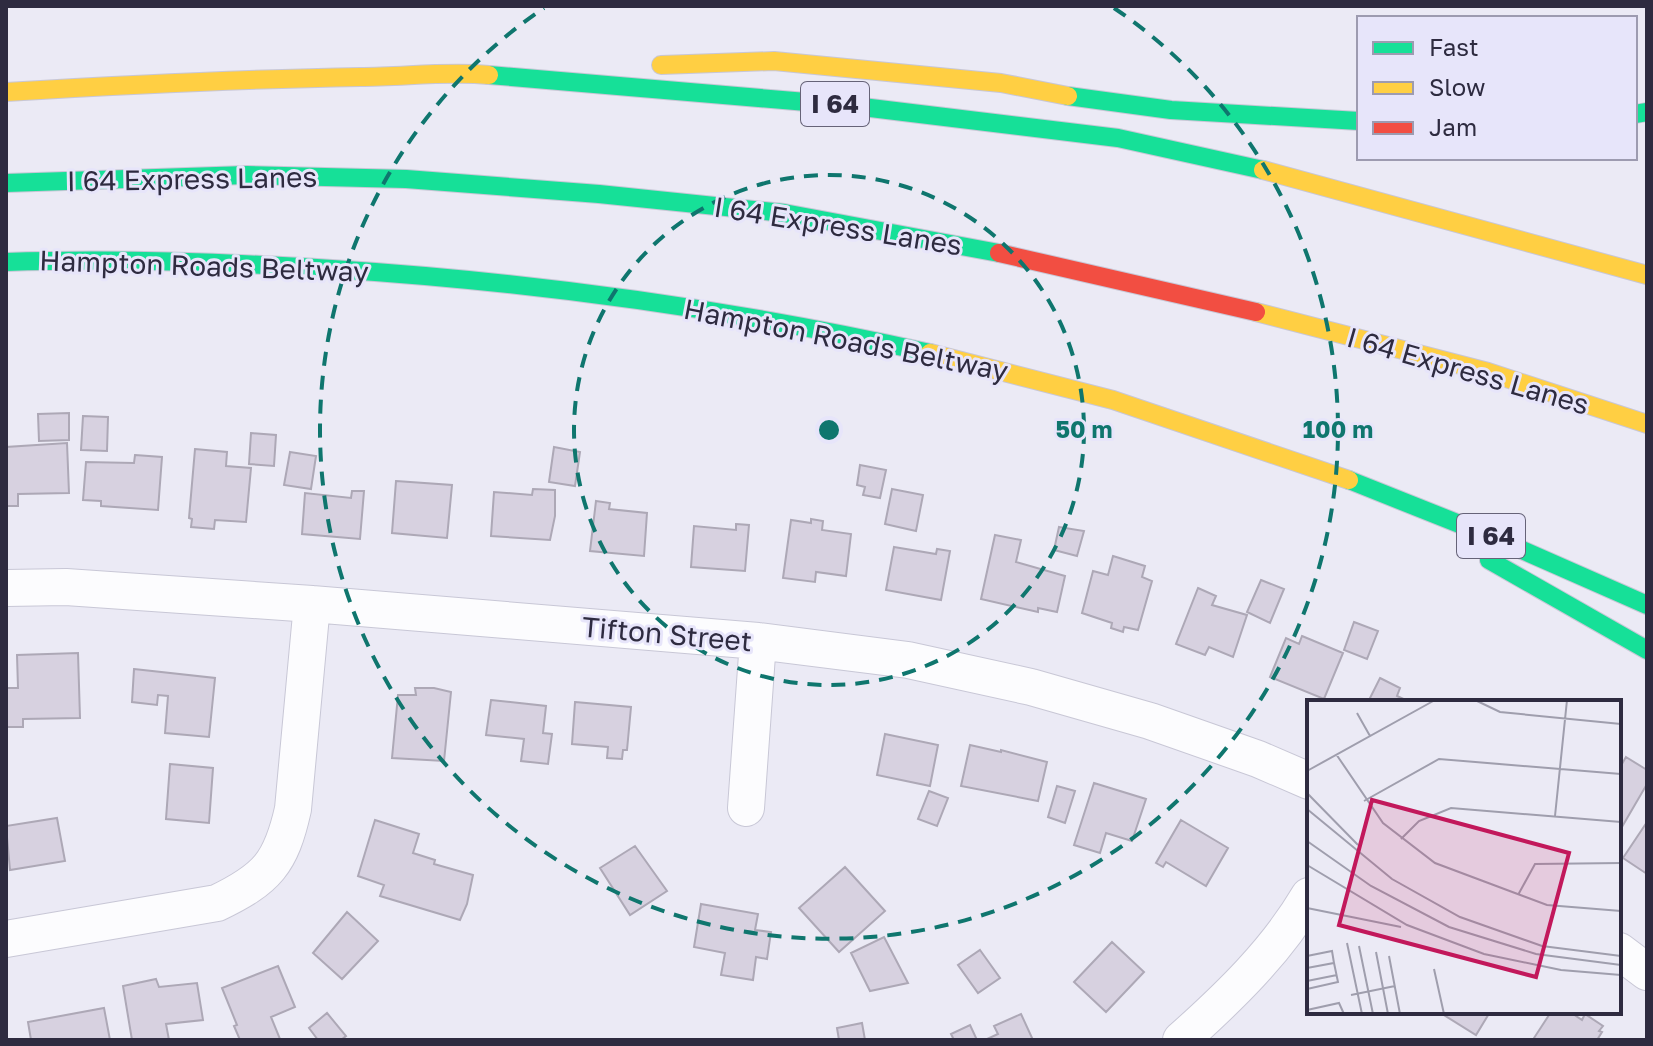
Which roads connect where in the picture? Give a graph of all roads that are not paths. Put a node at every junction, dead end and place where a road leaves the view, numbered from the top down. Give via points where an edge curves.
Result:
1 (637, 66) dead end
2 (606, 67) dead end
3 (453, 72) junction
4 (6, 92) edge
5 (1357, 121) edge
6 (6, 183) edge
7 (6, 262) edge
8 (1647, 275) edge
9 (1647, 424) edge
10 (1333, 473) junction
11 (6, 588) edge
12 (312, 604) junction
13 (1647, 605) edge
14 (758, 641) junction
15 (1647, 650) edge
16 (1307, 780) edge
17 (746, 808) dead end
18 (1307, 899) edge
19 (6, 939) edge
20 (1621, 952) edge
21 (1647, 972) edge
22 (1181, 1040) edge

1 - 5 highway via 774,61 1001,83 1171,110
2 - 3 highway
3 - 4 highway, I 64
3 - 8 highway, I 64 via 854,106 1118,138 1291,176
6 - 9 highway, I 64 Express Lanes via 246,175 406,179 784,213 972,247 1230,305 1488,372
7 - 10 highway, Hampton Roads Beltway / I 64 via 181,261 378,271 724,313 1032,377
10 - 13 highway, Hampton Roads Beltway / I 64 via 1529,551
10 - 15 highway
11 - 12 street, Tifton Street via 66,587
12 - 14 street, Tifton Street
12 - 19 street via 293,809 287,837 262,876 217,903
14 - 16 street, Tifton Street via 908,660 1031,687 1150,721
14 - 17 street
18 - 22 street via 1291,927 1252,971
20 - 21 street

